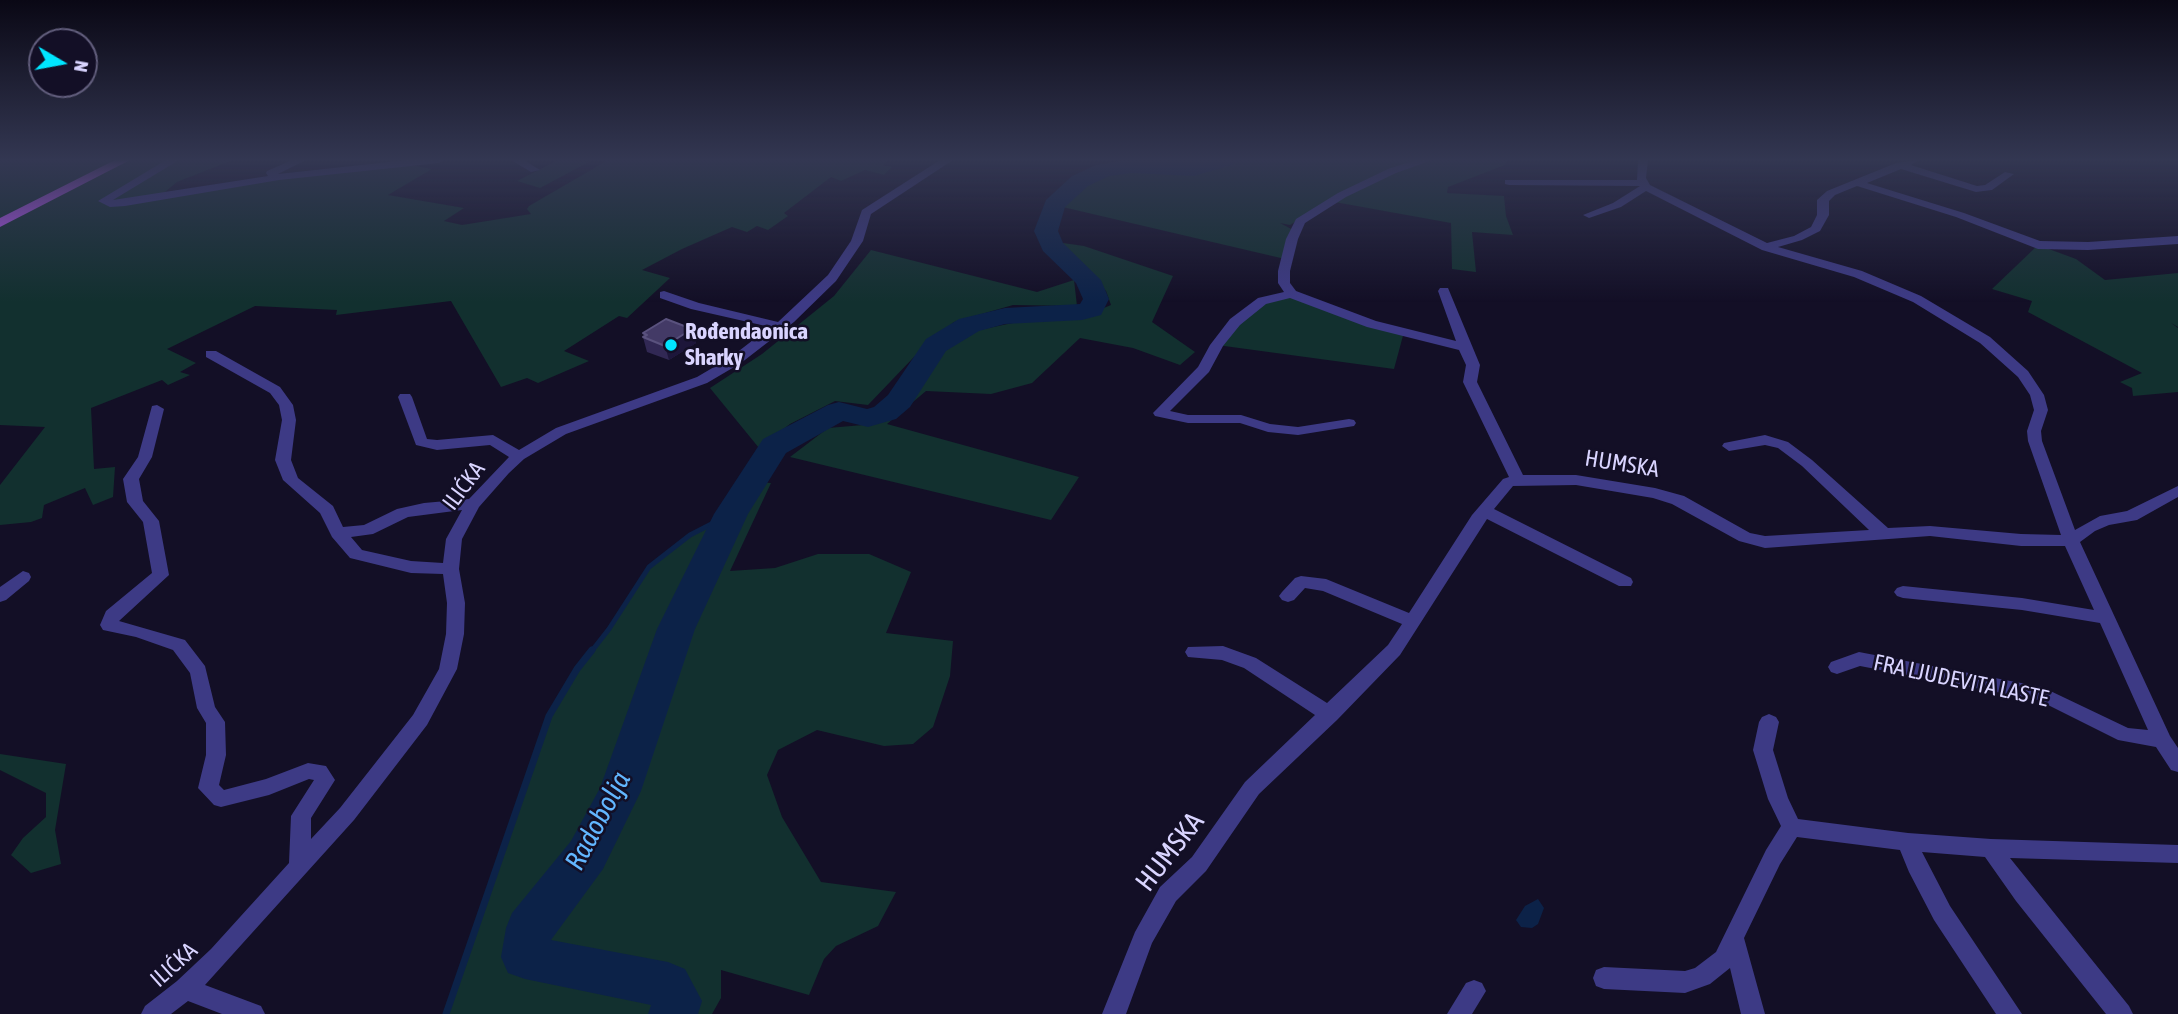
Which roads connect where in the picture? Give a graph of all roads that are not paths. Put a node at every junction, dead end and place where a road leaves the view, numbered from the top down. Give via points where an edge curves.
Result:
1 (31, 207) edge
2 (873, 207) edge
3 (1322, 207) edge
4 (1611, 207) edge
5 (1688, 207) edge
6 (1823, 207) edge
7 (1935, 207) edge
8 (1589, 215) dead end
9 (0, 223) edge
10 (2178, 240) edge
11 (1766, 247) junction
12 (1444, 291) dead end
13 (1291, 294) junction
14 (664, 295) dead end
15 (780, 326) junction
16 (1465, 347) junction
17 (211, 354) dead end
18 (405, 397) dead end
19 (157, 409) dead end
20 (1349, 423) dead end
21 (1730, 446) dead end
22 (519, 456) junction
23 (1518, 480) junction
24 (2178, 491) edge
25 (473, 504) junction
26 (1485, 511) junction
27 (338, 533) junction
28 (1885, 535) junction
29 (2071, 541) junction
30 (451, 569) junction
31 (23, 577) dead end
32 (1625, 582) dead end
33 (1903, 592) dead end
34 (0, 596) edge
35 (1287, 596) dead end
36 (2105, 618) junction
37 (1412, 621) junction
38 (1194, 652) dead end
39 (1836, 667) dead end
40 (1330, 715) junction
41 (1769, 722) dead end
42 (2162, 740) junction
43 (2178, 764) edge
44 (1792, 827) junction
45 (1908, 842) junction
46 (1992, 848) junction
47 (2178, 854) edge
48 (300, 864) junction
49 (1733, 938) junction
50 (1604, 978) dead end
51 (185, 989) junction
52 (1474, 991) dead end
53 (153, 1014) edge
54 (253, 1014) edge
55 (1114, 1014) edge
56 (1459, 1014) edge
57 (1754, 1014) edge
58 (2010, 1014) edge
59 (2121, 1014) edge

1 - 9 main road
2 - 15 street, ILIĆKA via 866,212 857,241 838,271
3 - 13 street via 1300,221 1292,239 1284,271
4 - 8 street
5 - 11 street
6 - 11 street via 1816,229
7 - 10 street via 2038,245
11 - 29 street via 1858,274 1917,299 1985,340 2010,361 2037,395 2041,410 2035,441
12 - 16 street
13 - 16 street via 1372,324
13 - 20 street via 1262,302 1235,323 1204,369 1160,413 1188,419 1241,419 1298,431
14 - 15 street
15 - 22 street, ILIĆKA via 702,380 561,431
16 - 23 street via 1473,365 1470,382
17 - 27 street via 275,390 286,405 289,420 284,460 290,480 327,510
18 - 22 street via 421,442 493,440
19 - 48 street via 145,457 131,479 135,502 151,522 161,575 112,615 109,625 179,645 200,671 206,708 215,722 216,755 208,788 221,799 270,787 307,771 319,772 325,780 301,816
21 - 28 street via 1765,439 1783,445
22 - 25 street, ILIĆKA
23 - 26 street, HUMSKA via 1508,482
23 - 28 street, HUMSKA via 1576,480 1655,493 1678,500 1745,537 1765,542
24 - 29 street via 2131,516 2089,527
25 - 27 street via 424,508 367,530
25 - 30 street, ILIĆKA via 454,539
26 - 32 street
26 - 37 street, HUMSKA
27 - 30 street via 356,554 411,567
28 - 29 street, HUMSKA via 1930,531
29 - 36 street
30 - 48 street, ILIĆKA via 456,624 448,669 412,731
31 - 34 street
33 - 36 street
35 - 37 street via 1301,582 1326,585
36 - 42 street
37 - 40 street, HUMSKA via 1394,650
38 - 40 street via 1223,653 1250,663
39 - 42 street, FRA LJUDEVITA LASTE via 1859,659 2042,694 2126,736
40 - 55 street, HUMSKA via 1252,788 1199,864 1168,894 1143,939
41 - 44 street via 1763,750
42 - 43 street
44 - 45 street
44 - 49 street
45 - 46 street
45 - 58 street via 1942,913
46 - 47 street
46 - 59 street
48 - 51 street, ILIĆKA
49 - 50 street via 1724,959 1685,982
49 - 57 street
51 - 53 street, ILIĆKA
51 - 54 street
52 - 56 street

